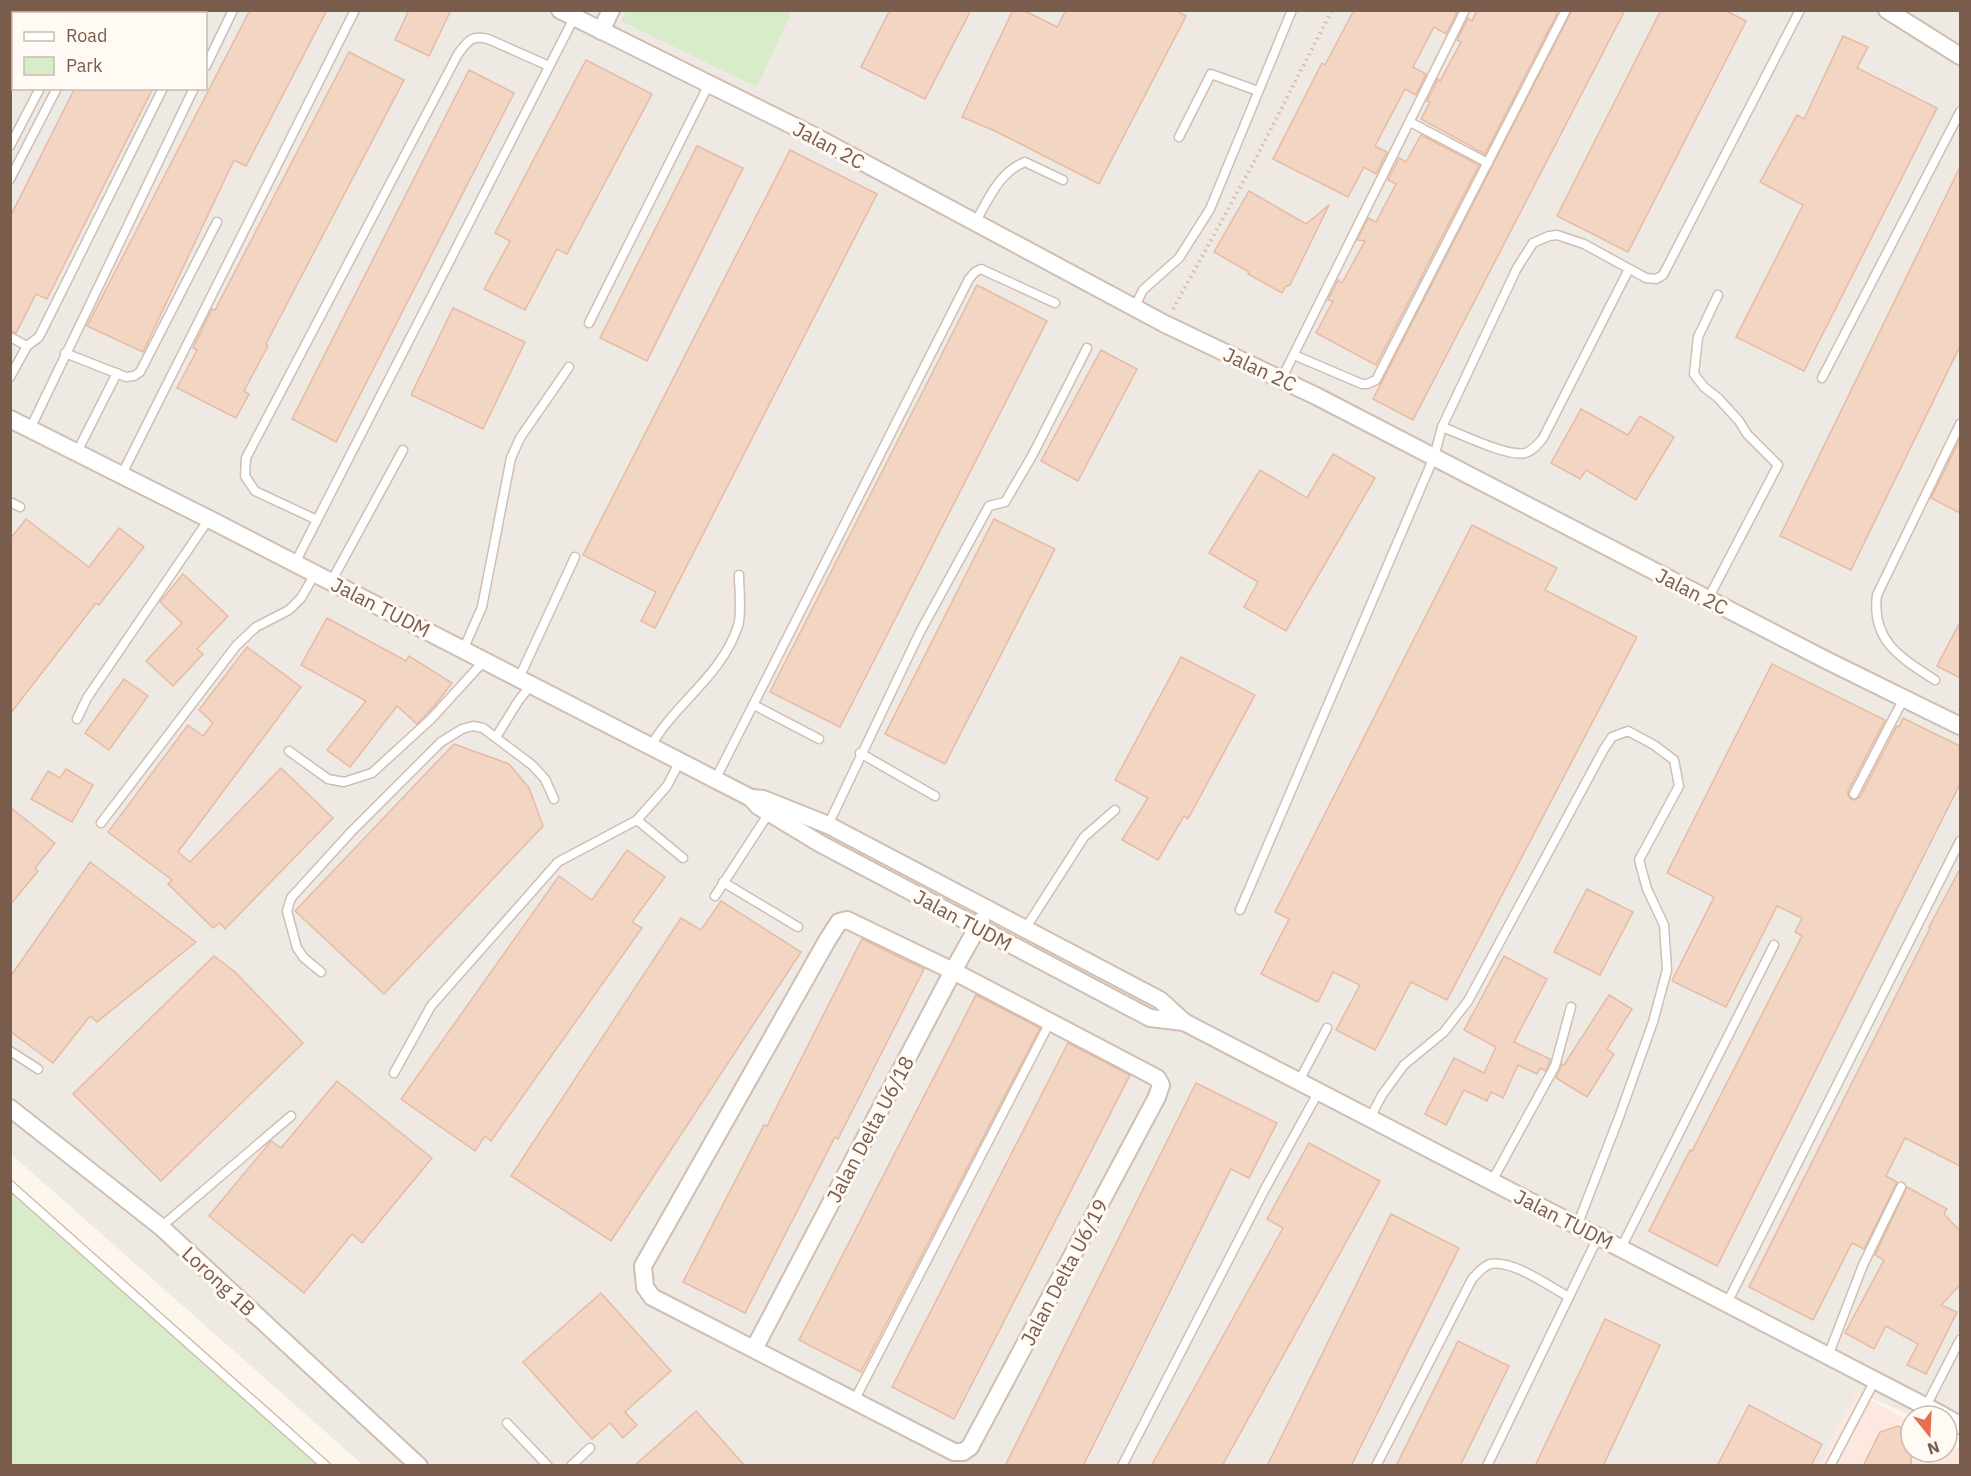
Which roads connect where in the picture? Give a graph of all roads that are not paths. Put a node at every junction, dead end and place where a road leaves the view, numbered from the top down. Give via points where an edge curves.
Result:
1 (233, 10) edge
2 (355, 10) edge
3 (611, 10) edge
4 (1292, 10) edge
5 (1465, 10) edge
6 (1566, 10) edge
7 (1800, 10) edge
8 (1887, 10) edge
9 (567, 14) edge
10 (601, 31) junction
11 (1960, 56) edge
12 (207, 64) edge
13 (549, 66) junction
14 (709, 84) junction
15 (39, 90) edge
16 (56, 90) edge
17 (162, 90) edge
18 (193, 90) edge
19 (1258, 91) junction
20 (1960, 112) edge
21 (1410, 123) junction
22 (1179, 137) dead end
23 (10, 146) edge
24 (1488, 163) junction
25 (10, 179) edge
26 (1063, 180) dead end
27 (217, 222) dead end
28 (975, 223) junction
29 (1629, 269) junction
30 (1718, 295) dead end
31 (1055, 303) dead end
32 (1134, 308) junction
33 (590, 323) dead end
34 (10, 337) edge
35 (27, 346) junction
36 (1087, 348) dead end
37 (65, 354) junction
38 (1294, 354) junction
39 (569, 367) dead end
40 (117, 373) junction
41 (10, 377) edge
42 (1822, 378) dead end
43 (1281, 380) junction
44 (10, 419) edge
45 (1960, 424) edge
46 (1442, 427) junction
47 (30, 429) junction
48 (403, 450) dead end
49 (77, 452) junction
50 (1434, 457) junction
51 (122, 474) junction
52 (10, 502) edge
53 (20, 507) dead end
54 (208, 519) junction
55 (317, 520) junction
56 (575, 557) dead end
57 (295, 563) junction
58 (315, 574) junction
59 (739, 575) dead end
60 (332, 582) junction
61 (1708, 599) junction
62 (464, 650) junction
63 (484, 661) junction
64 (1935, 680) dead end
65 (525, 682) junction
66 (1904, 698) junction
67 (754, 705) junction
68 (77, 719) dead end
69 (1960, 726) edge
70 (496, 738) junction
71 (819, 740) dead end
72 (651, 746) junction
73 (289, 751) dead end
74 (861, 753) junction
75 (680, 761) junction
76 (715, 780) junction
77 (1854, 794) dead end
78 (935, 795) dead end
79 (751, 798) junction
80 (554, 799) dead end
81 (1115, 810) dead end
82 (769, 813) junction
83 (637, 820) junction
84 (101, 823) dead end
85 (828, 825) junction
86 (1960, 841) edge
87 (683, 858) dead end
88 (723, 882) junction
89 (715, 896) dead end
90 (988, 909) junction
91 (1240, 910) dead end
92 (798, 927) dead end
93 (977, 928) junction
94 (1025, 929) junction
95 (1774, 945) dead end
96 (953, 971) junction
97 (321, 972) dead end
98 (1571, 1007) dead end
99 (1050, 1022) junction
100 (1184, 1022) junction
101 (1327, 1028) dead end
102 (10, 1051) edge
103 (38, 1069) dead end
104 (394, 1073) dead end
105 (1299, 1081) junction
106 (1319, 1091) junction
107 (10, 1108) edge
108 (291, 1116) dead end
109 (1370, 1118) junction
110 (1492, 1181) junction
111 (10, 1185) edge
112 (1901, 1187) dead end
113 (1577, 1226) junction
114 (161, 1227) junction
115 (1598, 1237) junction
116 (1621, 1248) junction
117 (1569, 1297) junction
118 (1727, 1303) junction
119 (1960, 1340) edge
120 (754, 1349) junction
121 (1828, 1356) junction
122 (1875, 1380) junction
123 (854, 1401) junction
124 (1922, 1404) edge
125 (1927, 1404) edge
126 (507, 1423) dead end
127 (590, 1448) dead end
128 (326, 1466) edge
129 (419, 1466) edge
130 (548, 1466) edge
131 (571, 1466) edge
132 (1122, 1466) edge
133 (1376, 1466) edge
134 (1487, 1466) edge
135 (1830, 1466) edge

1 - 12 lane
2 - 51 lane
3 - 10 street
4 - 19 lane
5 - 21 lane
6 - 24 lane
7 - 29 lane via 1663,275 1646,278
8 - 11 street
9 - 10 street, Jalan 2C
9 - 13 lane
10 - 14 street, Jalan 2C
13 - 55 lane
13 - 55 lane via 488,39 478,37 463,48 246,458 244,476 255,492
14 - 28 street, Jalan 2C
14 - 33 lane
15 - 23 lane
16 - 25 lane
17 - 35 lane via 39,337
18 - 37 lane
19 - 22 lane via 1211,74
19 - 32 lane via 1210,209 1179,258 1143,290
20 - 42 lane
21 - 24 lane
21 - 38 lane
24 - 38 lane via 1376,380 1362,384
26 - 28 lane via 1025,162 1012,167
27 - 40 lane via 140,372 126,377
28 - 32 street, Jalan 2C
29 - 46 lane via 1536,447 1526,453 1511,454
29 - 46 lane via 1584,244 1557,235 1533,243 1517,268
30 - 61 lane via 1698,337 1694,374 1778,465
31 - 67 lane via 981,269 969,279
32 - 43 street, Jalan 2C
34 - 35 lane
35 - 41 lane
36 - 74 lane via 1005,502 990,506 920,632
37 - 40 lane
37 - 47 lane
38 - 43 lane
39 - 62 lane via 520,438 512,458 482,607
40 - 49 lane
43 - 50 street, Jalan 2C
44 - 47 street, Jalan TUDM
45 - 64 lane via 1876,604 1882,635 1899,657
46 - 50 lane
47 - 49 street, Jalan TUDM
48 - 60 lane
49 - 51 street, Jalan TUDM
50 - 61 street, Jalan 2C
50 - 91 lane
51 - 54 street, Jalan TUDM
52 - 53 lane
54 - 57 street, Jalan TUDM
54 - 68 lane via 87,698
55 - 57 lane
56 - 65 lane
57 - 58 street, Jalan TUDM
58 - 60 street, Jalan TUDM
58 - 84 lane via 289,610 256,627 236,646
59 - 72 lane via 738,624 724,654 704,684 662,727
60 - 62 street, Jalan TUDM
61 - 66 street, Jalan 2C
62 - 63 street, Jalan TUDM
63 - 65 street, Jalan TUDM
63 - 73 lane via 431,719 372,773 344,782 328,779
65 - 70 lane
65 - 72 street, Jalan TUDM
66 - 69 street, Jalan 2C
66 - 77 lane
67 - 71 lane
67 - 76 lane
70 - 80 lane via 532,765 545,779
70 - 97 lane via 473,726 441,742 291,898 287,911 297,948
72 - 75 street, Jalan TUDM
74 - 78 lane
74 - 85 lane
75 - 76 street, Jalan TUDM
75 - 83 lane via 667,786
76 - 79 street, Jalan TUDM
79 - 82 street, Jalan TUDM
79 - 85 street, Jalan TUDM via 763,799
81 - 94 lane via 1084,837
82 - 88 lane
82 - 93 street, Jalan TUDM
83 - 87 lane
83 - 104 lane via 558,862 430,1006
85 - 90 street, Jalan TUDM
86 - 118 lane
88 - 89 lane
88 - 92 lane
90 - 93 street, Jalan Delta U6/18
90 - 94 street, Jalan TUDM
93 - 96 street, Jalan Delta U6/18
93 - 100 street, Jalan TUDM via 1150,1018
94 - 100 street, Jalan TUDM via 1160,1000
95 - 116 lane
96 - 99 street
96 - 120 street, Jalan Delta U6/18
96 - 120 street via 847,920 839,922 643,1266 645,1287 652,1297
98 - 110 lane via 1555,1066
99 - 123 lane
99 - 123 street, Jalan Delta U6/19 via 1157,1078 1161,1085 1157,1097 970,1447 954,1452
100 - 105 street, Jalan TUDM
101 - 105 lane
102 - 103 lane
105 - 106 street, Jalan TUDM
106 - 109 street, Jalan TUDM
106 - 132 lane
107 - 114 street, Lorong 1B
108 - 114 lane
109 - 110 street, Jalan TUDM
109 - 113 lane via 1404,1065 1444,1032 1468,1001 1604,749 1612,737 1628,731 1674,760 1679,786 1640,860 1647,889 1664,925 1667,970 1646,1044
110 - 113 street, Jalan TUDM
111 - 128 lane
112 - 121 lane via 1863,1265
113 - 115 street, Jalan TUDM
114 - 129 street, Lorong 1B
115 - 116 street, Jalan TUDM
115 - 117 lane
116 - 118 street, Jalan TUDM
117 - 133 lane via 1516,1268 1492,1264 1482,1268 1472,1279
117 - 134 lane
118 - 121 street, Jalan TUDM
119 - 125 lane
120 - 123 street
121 - 122 street, Jalan TUDM
122 - 124 street, Jalan TUDM
122 - 135 lane
126 - 130 lane
127 - 131 lane

